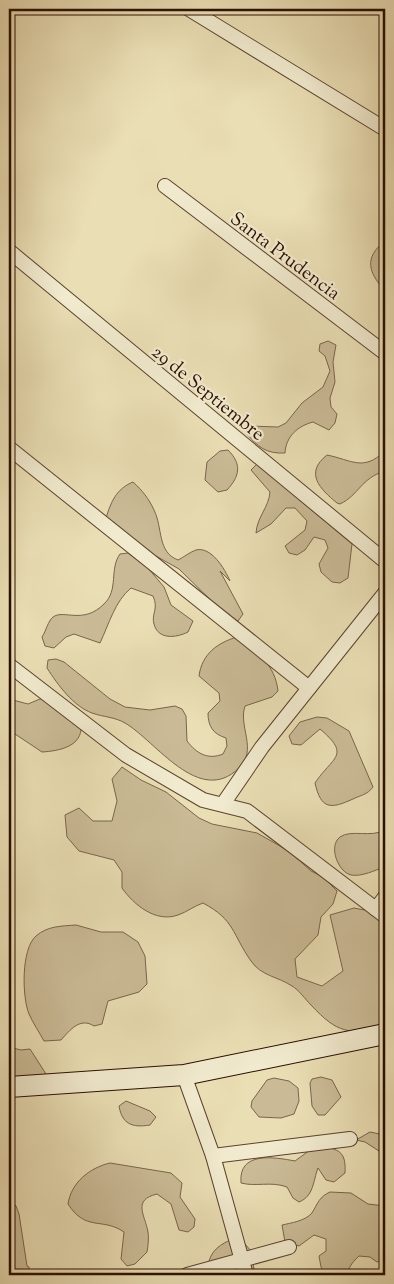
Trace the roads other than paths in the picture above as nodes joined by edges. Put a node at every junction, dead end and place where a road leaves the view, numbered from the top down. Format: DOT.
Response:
graph roads {
  1 [pos="189,9"];
  2 [pos="385,129"];
  3 [pos="165,186"];
  4 [pos="9,251"];
  5 [pos="385,353"];
  6 [pos="9,448"];
  7 [pos="385,561"];
  8 [pos="385,594"];
  9 [pos="9,665"];
  10 [pos="309,688"];
  11 [pos="223,804"];
  12 [pos="385,897"];
  13 [pos="380,913"];
  14 [pos="385,1034"];
  15 [pos="184,1075"];
  16 [pos="9,1087"];
  17 [pos="350,1139"];
  18 [pos="213,1156"];
  19 [pos="289,1247"];
  20 [pos="242,1260"];
  21 [pos="187,1275"];
  22 [pos="246,1275"];
  1 -- 2 [label="street"];
  3 -- 5 [label="street, Santa Prudencia"];
  4 -- 7 [label="street, 29 de Septiembre"];
  6 -- 10 [label="street"];
  8 -- 10 [label="street"];
  9 -- 11 [label="street"];
  10 -- 11 [label="street"];
  11 -- 13 [label="street"];
  12 -- 13 [label="street"];
  14 -- 15 [label="main road"];
  15 -- 16 [label="main road"];
  15 -- 18 [label="street"];
  17 -- 18 [label="street"];
  18 -- 20 [label="street"];
  19 -- 20 [label="street"];
  20 -- 21 [label="street"];
  20 -- 22 [label="street"];
}
